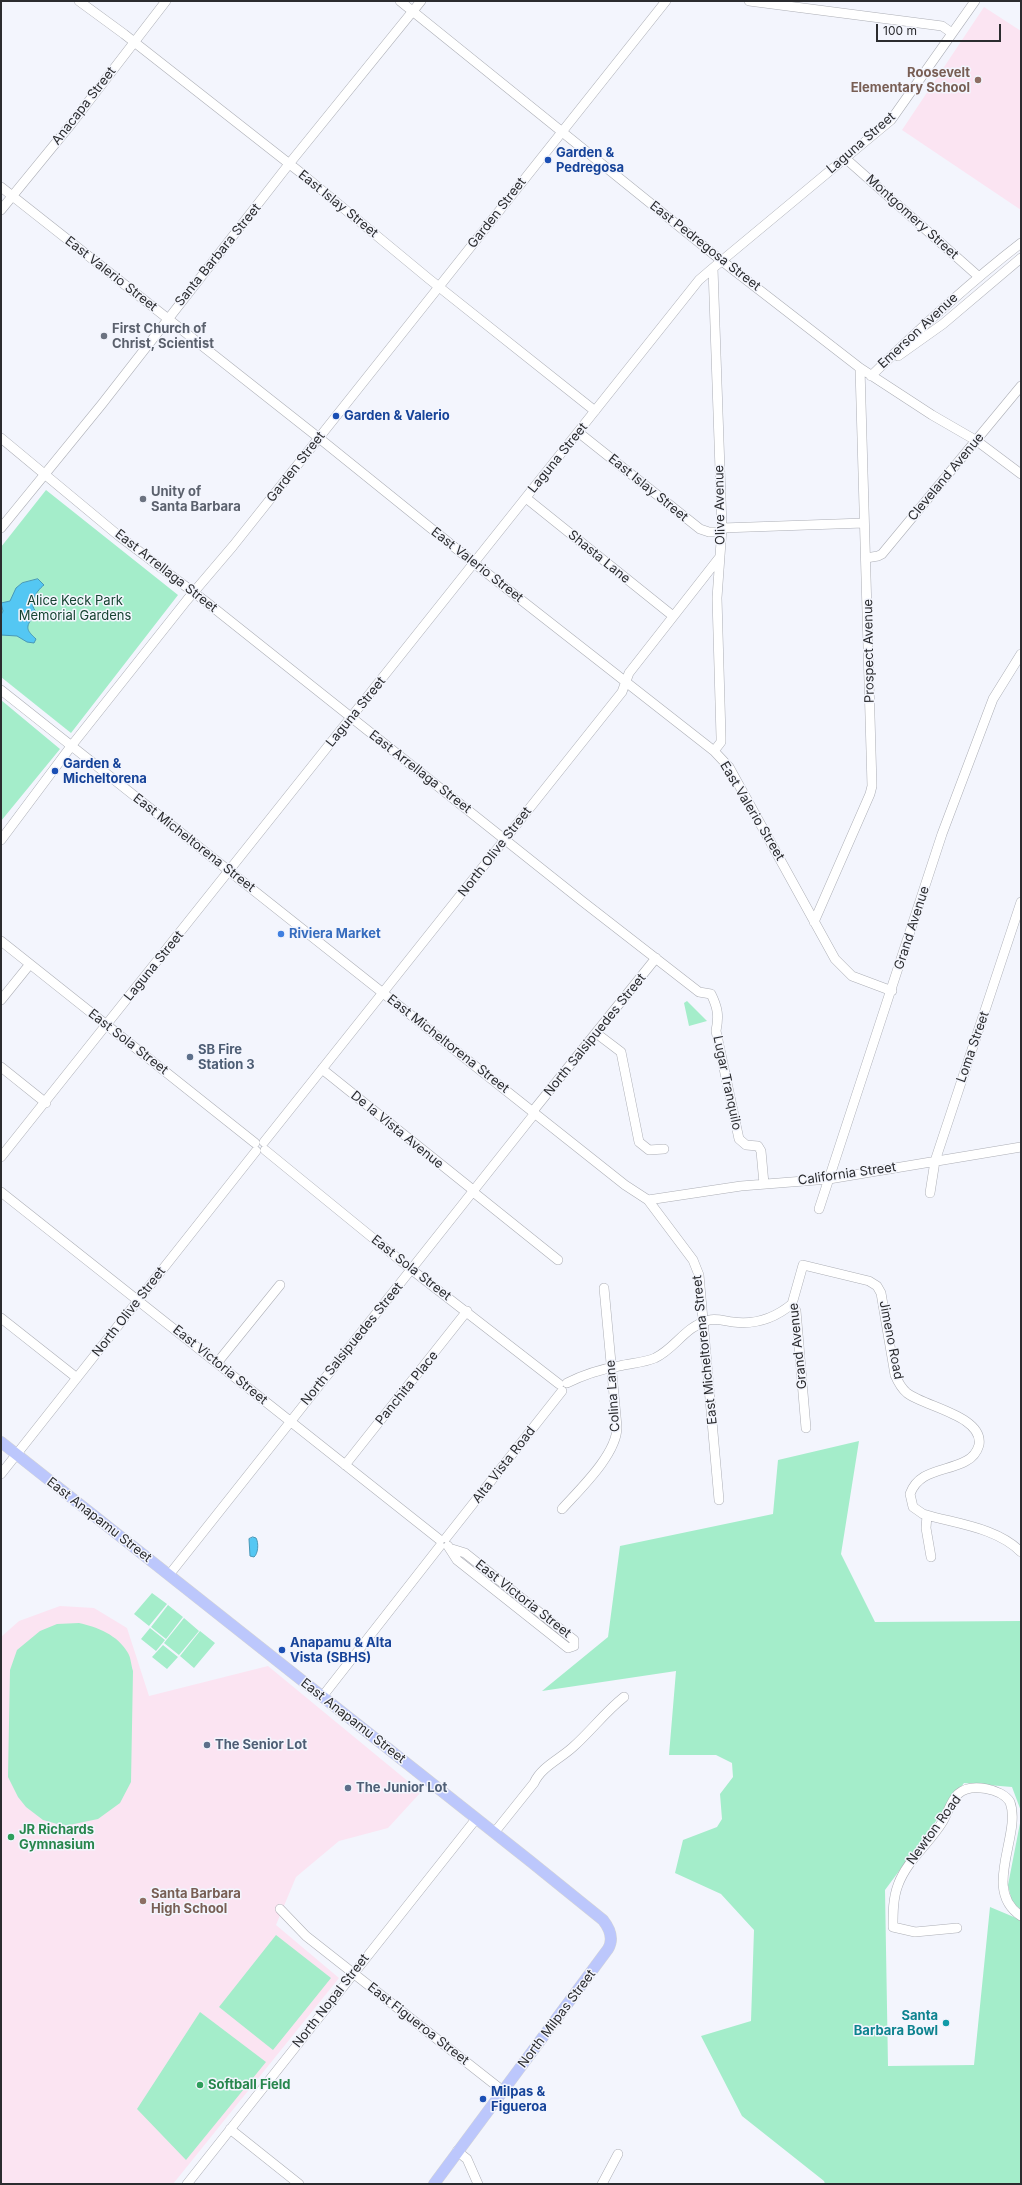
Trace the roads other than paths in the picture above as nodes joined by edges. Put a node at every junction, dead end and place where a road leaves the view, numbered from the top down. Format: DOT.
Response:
graph roads {
  1 [pos="79,1"];
  2 [pos="166,1"];
  3 [pos="400,1"];
  4 [pos="421,1"];
  5 [pos="666,1"];
  6 [pos="749,1"];
  7 [pos="975,1"];
  8 [pos="412,11"];
  9 [pos="952,33"];
  10 [pos="134,42"];
  11 [pos="562,131"];
  12 [pos="845,158"];
  13 [pos="288,164"];
  14 [pos="1,187"];
  15 [pos="12,196"];
  16 [pos="1,210"];
  17 [pos="1021,243"];
  18 [pos="1021,258"];
  19 [pos="722,261"];
  20 [pos="713,268"];
  21 [pos="978,276"];
  22 [pos="439,287"];
  23 [pos="167,319"];
  24 [pos="860,368"];
  25 [pos="871,376"];
  26 [pos="1021,386"];
  27 [pos="595,411"];
  28 [pos="578,432"];
  29 [pos="1,438"];
  30 [pos="319,438"];
  31 [pos="977,441"];
  32 [pos="44,474"];
  33 [pos="1021,474"];
  34 [pos="526,498"];
  35 [pos="864,523"];
  36 [pos="1,528"];
  37 [pos="722,530"];
  38 [pos="719,558"];
  39 [pos="866,558"];
  40 [pos="474,563"];
  41 [pos="194,592"];
  42 [pos="673,616"];
  43 [pos="1021,654"];
  44 [pos="1017,670"];
  45 [pos="626,683"];
  46 [pos="1,690"];
  47 [pos="352,718"];
  48 [pos="72,745"];
  49 [pos="714,751"];
  50 [pos="506,839"];
  51 [pos="1,840"];
  52 [pos="230,871"];
  53 [pos="1021,902"];
  54 [pos="814,922"];
  55 [pos="1,941"];
  56 [pos="656,958"];
  57 [pos="30,964"];
  58 [pos="892,991"];
  59 [pos="383,993"];
  60 [pos="711,994"];
  61 [pos="1,1000"];
  62 [pos="107,1025"];
  63 [pos="596,1033"];
  64 [pos="1,1067"];
  65 [pos="322,1069"];
  66 [pos="46,1103"];
  67 [pos="534,1112"];
  68 [pos="260,1147"];
  69 [pos="1021,1147"];
  70 [pos="664,1149"];
  71 [pos="1,1158"];
  72 [pos="935,1161"];
  73 [pos="829,1179"];
  74 [pos="764,1184"];
  75 [pos="472,1191"];
  76 [pos="1,1192"];
  77 [pos="930,1193"];
  78 [pos="648,1200"];
  79 [pos="819,1209"];
  80 [pos="558,1260"];
  81 [pos="803,1265"];
  82 [pos="412,1270"];
  83 [pos="280,1285"];
  84 [pos="604,1288"];
  85 [pos="138,1300"];
  86 [pos="792,1304"];
  87 [pos="467,1311"];
  88 [pos="1,1318"];
  89 [pos="703,1322"];
  90 [pos="217,1362"];
  91 [pos="612,1367"];
  92 [pos="77,1378"];
  93 [pos="563,1386"];
  94 [pos="290,1422"];
  95 [pos="806,1428"];
  96 [pos="1,1442"];
  97 [pos="16,1454"];
  98 [pos="345,1465"];
  99 [pos="1,1474"];
  100 [pos="719,1500"];
  101 [pos="562,1509"];
  102 [pos="927,1515"];
  103 [pos="445,1544"];
  104 [pos="1021,1552"];
  105 [pos="931,1557"];
  106 [pos="169,1575"];
  107 [pos="322,1696"];
  108 [pos="624,1697"];
  109 [pos="476,1819"];
  110 [pos="494,1833"];
  111 [pos="280,1909"];
  112 [pos="1021,1916"];
  113 [pos="957,1928"];
  114 [pos="608,1949"];
  115 [pos="354,1973"];
  116 [pos="503,2091"];
  117 [pos="230,2129"];
  118 [pos="457,2151"];
  119 [pos="618,2154"];
  120 [pos="187,2184"];
  121 [pos="299,2184"];
  122 [pos="434,2184"];
  123 [pos="478,2184"];
  124 [pos="602,2184"];
  1 -- 10 [label="street, East Islay Street"];
  2 -- 10 [label="street, Anacapa Street"];
  3 -- 8 [label="street, East Pedregosa Street"];
  4 -- 8 [label="street, Santa Barbara Street"];
  5 -- 11 [label="street, Garden Street"];
  6 -- 9 [label="street"];
  7 -- 9 [label="street, Laguna Street"];
  8 -- 11 [label="street, East Pedregosa Street"];
  8 -- 13 [label="street, Santa Barbara Street"];
  9 -- 12 [label="street, Laguna Street"];
  10 -- 13 [label="street, East Islay Street"];
  10 -- 15 [label="street, Anacapa Street"];
  11 -- 19 [label="street, East Pedregosa Street"];
  11 -- 22 [label="street, Garden Street"];
  12 -- 19 [label="street, Laguna Street"];
  12 -- 21 [label="street, Montgomery Street"];
  13 -- 22 [label="street, East Islay Street"];
  13 -- 23 [label="street, Santa Barbara Street"];
  14 -- 15 [label="street, East Valerio Street"];
  15 -- 16 [label="street, Anacapa Street"];
  15 -- 23 [label="street, East Valerio Street"];
  17 -- 21 [label="street, Emerson Avenue"];
  18 -- 25 [label="street, Emerson Avenue"];
  19 -- 20 [label="street"];
  19 -- 24 [label="street, East Pedregosa Street"];
  20 -- 27 [label="street, Laguna Street"];
  20 -- 37 [label="street, Olive Avenue"];
  21 -- 25 [label="street, Emerson Avenue"];
  22 -- 27 [label="street, East Islay Street"];
  22 -- 30 [label="street, Garden Street"];
  23 -- 30 [label="street, East Valerio Street"];
  23 -- 32 [label="street, Santa Barbara Street"];
  24 -- 25 [label="street, East Pedregosa Street"];
  24 -- 35 [label="street, Prospect Avenue"];
  25 -- 31 [label="street, East Pedregosa Street"];
  26 -- 31 [label="street, Cleveland Avenue"];
  27 -- 28 [label="street, Laguna Street"];
  28 -- 34 [label="street, Laguna Street"];
  28 -- 37 [label="street, East Islay Street"];
  29 -- 32 [label="street, East Arrellaga Street"];
  30 -- 40 [label="street, East Valerio Street"];
  30 -- 41 [label="street, Garden Street"];
  31 -- 33 [label="street, East Pedregosa Street"];
  31 -- 39 [label="street, Cleveland Avenue"];
  32 -- 36 [label="street, Santa Barbara Street"];
  32 -- 41 [label="street, East Arrellaga Street"];
  34 -- 40 [label="street, Laguna Street"];
  34 -- 42 [label="street, Shasta Lane"];
  35 -- 37 [label="street, East Islay Street"];
  35 -- 39 [label="street, Prospect Avenue"];
  37 -- 38 [label="street, Olive Avenue"];
  38 -- 42 [label="street, North Olive Street"];
  38 -- 49 [label="street, Olive Avenue"];
  39 -- 54 [label="street, Prospect Avenue"];
  40 -- 45 [label="street, East Valerio Street"];
  40 -- 47 [label="street, Laguna Street"];
  41 -- 47 [label="street, East Arrellaga Street"];
  41 -- 48 [label="street, Garden Street"];
  42 -- 45 [label="street, North Olive Street"];
  43 -- 44 [label="street, Grand Avenue"];
  44 -- 58 [label="street, Grand Avenue"];
  45 -- 49 [label="street, East Valerio Street"];
  45 -- 50 [label="street, North Olive Street"];
  46 -- 48 [label="street, East Micheltorena Street"];
  47 -- 50 [label="street, East Arrellaga Street"];
  47 -- 52 [label="street, Laguna Street"];
  48 -- 51 [label="street, Garden Street"];
  48 -- 52 [label="street, East Micheltorena Street"];
  49 -- 54 [label="street, East Valerio Street"];
  50 -- 56 [label="street, East Arrellaga Street"];
  50 -- 59 [label="street, North Olive Street"];
  52 -- 59 [label="street, East Micheltorena Street"];
  52 -- 62 [label="street, Laguna Street"];
  53 -- 72 [label="street, Loma Street"];
  54 -- 58 [label="street, East Valerio Street"];
  55 -- 57 [label="street, East Sola Street"];
  56 -- 60 [label="street, East Arrellaga Street"];
  56 -- 63 [label="street, North Salsipuedes Street"];
  57 -- 61 [label="street"];
  57 -- 62 [label="street, East Sola Street"];
  58 -- 73 [label="street, Grand Avenue"];
  59 -- 65 [label="street, North Olive Street"];
  59 -- 67 [label="street, East Micheltorena Street"];
  60 -- 74 [label="street, Lugar Tranquilo"];
  62 -- 66 [label="street, Laguna Street"];
  62 -- 68 [label="street, East Sola Street"];
  63 -- 67 [label="street, North Salsipuedes Street"];
  63 -- 70 [label="street"];
  64 -- 66 [label="street"];
  65 -- 68 [label="street, North Olive Street"];
  65 -- 75 [label="street, De la Vista Avenue"];
  66 -- 71 [label="street, Laguna Street"];
  67 -- 75 [label="street, North Salsipuedes Street"];
  67 -- 78 [label="street, East Micheltorena Street"];
  68 -- 82 [label="street, East Sola Street"];
  68 -- 85 [label="street, North Olive Street"];
  69 -- 72 [label="street, California Street"];
  72 -- 73 [label="street, California Street"];
  72 -- 77 [label="street, Loma Street"];
  73 -- 74 [label="street, California Street"];
  73 -- 79 [label="street, Grand Avenue"];
  74 -- 78 [label="street, California Street"];
  75 -- 80 [label="street, De la Vista Avenue"];
  75 -- 82 [label="street, North Salsipuedes Street"];
  76 -- 85 [label="street, East Victoria Street"];
  78 -- 89 [label="street, East Micheltorena Street"];
  81 -- 86 [label="street, Grand Avenue"];
  81 -- 102 [label="street, Jimeno Road"];
  82 -- 87 [label="street, East Sola Street"];
  82 -- 94 [label="street, North Salsipuedes Street"];
  83 -- 90 [label="street"];
  84 -- 91 [label="street, Colina Lane"];
  85 -- 90 [label="street, East Victoria Street"];
  85 -- 92 [label="street, North Olive Street"];
  86 -- 89 [label="street"];
  86 -- 95 [label="street, Grand Avenue"];
  87 -- 93 [label="street, East Sola Street"];
  87 -- 98 [label="street, Panchita Place"];
  88 -- 92 [label="street"];
  89 -- 91 [label="street"];
  89 -- 100 [label="street, East Micheltorena Street"];
  90 -- 94 [label="street, East Victoria Street"];
  91 -- 93 [label="street"];
  91 -- 101 [label="street, Colina Lane"];
  92 -- 97 [label="street, North Olive Street"];
  93 -- 103 [label="street, Alta Vista Road"];
  94 -- 98 [label="street, East Victoria Street"];
  94 -- 106 [label="street, North Salsipuedes Street"];
  96 -- 97 [label="main road, East Anapamu Street"];
  97 -- 99 [label="street, North Olive Street"];
  97 -- 106 [label="main road, East Anapamu Street"];
  98 -- 103 [label="street, East Victoria Street"];
  102 -- 104 [label="street, Jimeno Road"];
  102 -- 105 [label="street"];
  103 -- 103 [label="street, East Victoria Street"];
  103 -- 107 [label="street, Alta Vista Road"];
  106 -- 107 [label="main road, East Anapamu Street"];
  107 -- 109 [label="main road, East Anapamu Street"];
  108 -- 110 [label="street"];
  109 -- 110 [label="main road, East Anapamu Street"];
  109 -- 115 [label="street, North Nopal Street"];
  110 -- 114 [label="main road, East Anapamu Street"];
  111 -- 115 [label="street, East Figueroa Street"];
  112 -- 113 [label="street, Newton Road"];
  114 -- 116 [label="main road, North Milpas Street"];
  115 -- 116 [label="street, East Figueroa Street"];
  115 -- 117 [label="street, North Nopal Street"];
  116 -- 118 [label="main road, North Milpas Street"];
  117 -- 120 [label="street, North Nopal Street"];
  117 -- 121 [label="street"];
  118 -- 122 [label="main road, North Milpas Street"];
  118 -- 123 [label="street"];
  119 -- 124 [label="street"];
}
